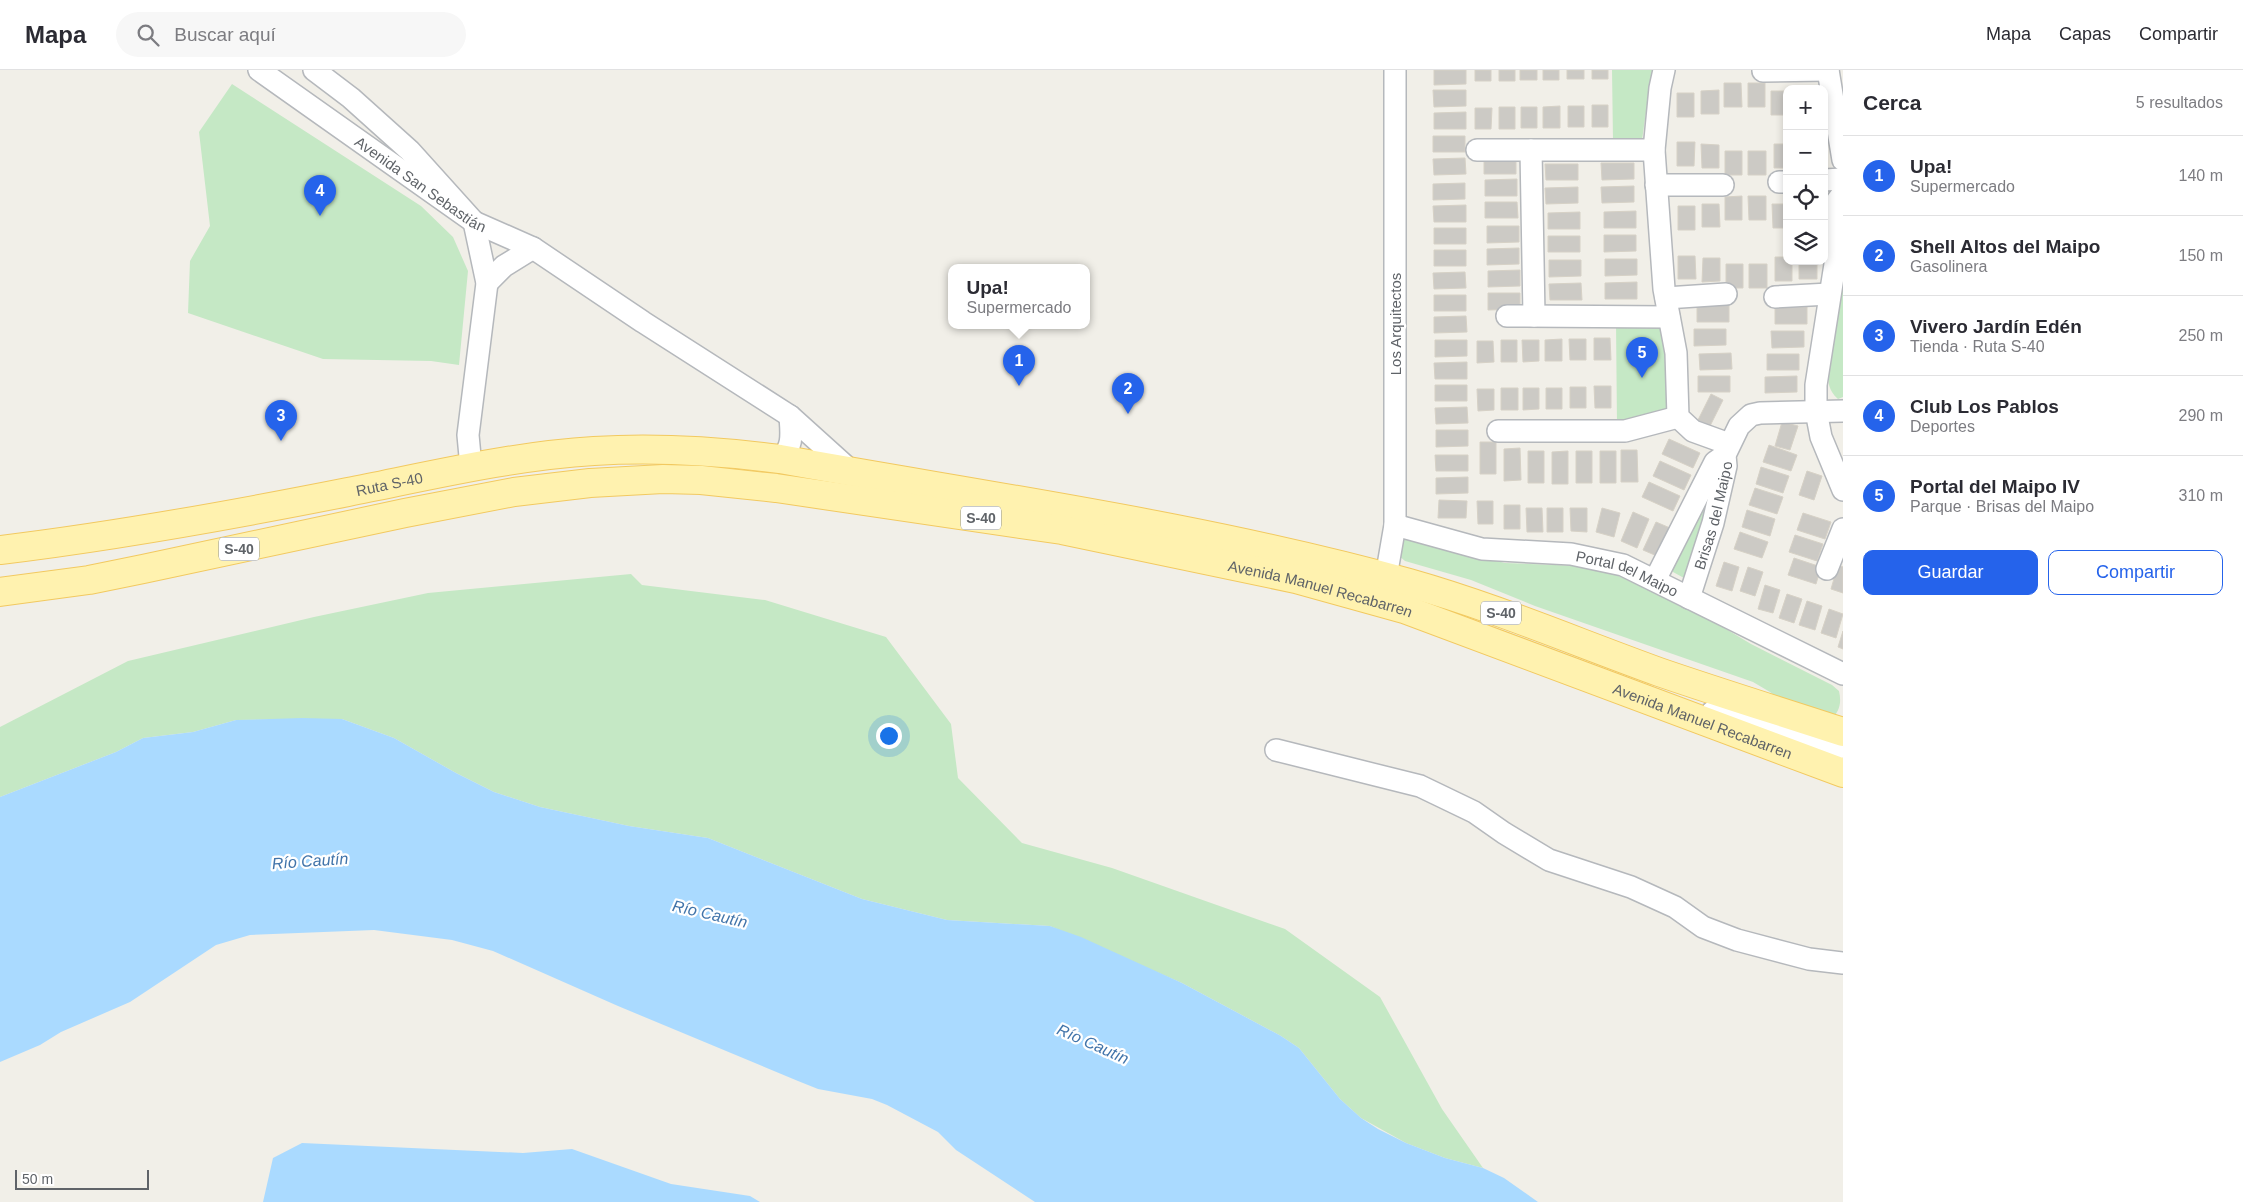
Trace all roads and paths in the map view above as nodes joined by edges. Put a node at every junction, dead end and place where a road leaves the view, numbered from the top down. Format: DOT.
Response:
graph roads {
  1 [pos="259,70"];
  2 [pos="314,70"];
  3 [pos="1395,70"];
  4 [pos="1664,70"];
  5 [pos="1828,70"];
  6 [pos="1763,71"];
  7 [pos="1477,150"];
  8 [pos="1531,150"];
  9 [pos="1654,150"];
  10 [pos="1843,160"];
  11 [pos="1843,179"];
  12 [pos="1828,180"];
  13 [pos="1656,185"];
  14 [pos="1723,185"];
  15 [pos="1843,193"];
  16 [pos="474,222"];
  17 [pos="533,248"];
  18 [pos="487,283"];
  19 [pos="1726,294"];
  20 [pos="1829,294"];
  21 [pos="1775,297"];
  22 [pos="1668,307"];
  23 [pos="1507,316"];
  24 [pos="1534,316"];
  25 [pos="1816,411"];
  26 [pos="1843,411"];
  27 [pos="790,416"];
  28 [pos="1678,417"];
  29 [pos="1498,431"];
  30 [pos="1727,449"];
  31 [pos="780,459"];
  32 [pos="471,467"];
  33 [pos="851,471"];
  34 [pos="776,488"];
  35 [pos="1843,490"];
  36 [pos="477,499"];
  37 [pos="1395,526"];
  38 [pos="1843,529"];
  39 [pos="0,550"];
  40 [pos="1827,569"];
  41 [pos="1386,577"];
  42 [pos="1655,580"];
  43 [pos="0,592"];
  44 [pos="1689,598"];
  45 [pos="1843,674"];
  46 [pos="1626,693"];
  47 [pos="1843,732"];
  48 [pos="1843,747"];
  49 [pos="1276,750"];
  50 [pos="1843,773"];
  51 [pos="1843,963"];
  1 -- 16 [label="street, Avenida San Sebastián"];
  2 -- 16 [label="street, Avenida San Sebastián"];
  3 -- 37 [label="street, Los Arquitectos"];
  4 -- 9 [label="street"];
  5 -- 6 [label="street"];
  5 -- 10 [label="street"];
  7 -- 8 [label="street"];
  8 -- 9 [label="street"];
  8 -- 24 [label="street"];
  9 -- 13 [label="street"];
  11 -- 12 [label="street"];
  13 -- 14 [label="street"];
  13 -- 22 [label="street"];
  15 -- 20 [label="street"];
  16 -- 17 [label="street"];
  16 -- 18 [label="street"];
  17 -- 18 [label="street"];
  17 -- 27 [label="street"];
  18 -- 32 [label="street"];
  19 -- 22 [label="street"];
  20 -- 21 [label="street"];
  20 -- 25 [label="street"];
  22 -- 24 [label="street"];
  22 -- 28 [label="street"];
  23 -- 24 [label="street"];
  25 -- 26 [label="street"];
  25 -- 30 [label="street"];
  25 -- 35 [label="street"];
  27 -- 31 [label="street"];
  27 -- 33 [label="street"];
  28 -- 29 [label="street"];
  28 -- 30 [label="street, Brisas del Maipo"];
  30 -- 42 [label="street, Brisas del Maipo"];
  30 -- 44 [label="street, Brisas del Maipo"];
  31 -- 32 [label="main road, Ruta S-40 / S-40"];
  31 -- 33 [label="main road, Avenida Manuel Recabarren / S-40"];
  32 -- 36 [label="main road"];
  32 -- 39 [label="main road, Ruta S-40 / S-40"];
  33 -- 41 [label="main road, Avenida Manuel Recabarren / S-40"];
  34 -- 36 [label="main road, Ruta S-40 / S-40"];
  34 -- 46 [label="main road, Avenida Manuel Recabarren / S-40"];
  36 -- 43 [label="main road, Ruta S-40 / S-40"];
  37 -- 41 [label="street, Los Arquitectos"];
  37 -- 42 [label="street, Portal del Maipo"];
  38 -- 40 [label="street"];
  41 -- 47 [label="main road, Avenida Manuel Recabarren / S-40"];
  42 -- 44 [label="street, Portal del Maipo"];
  44 -- 45 [label="street, Portal del Maipo"];
  46 -- 48 [label="street"];
  46 -- 50 [label="main road, Avenida Manuel Recabarren / S-40"];
  49 -- 51 [label="street"];
}
